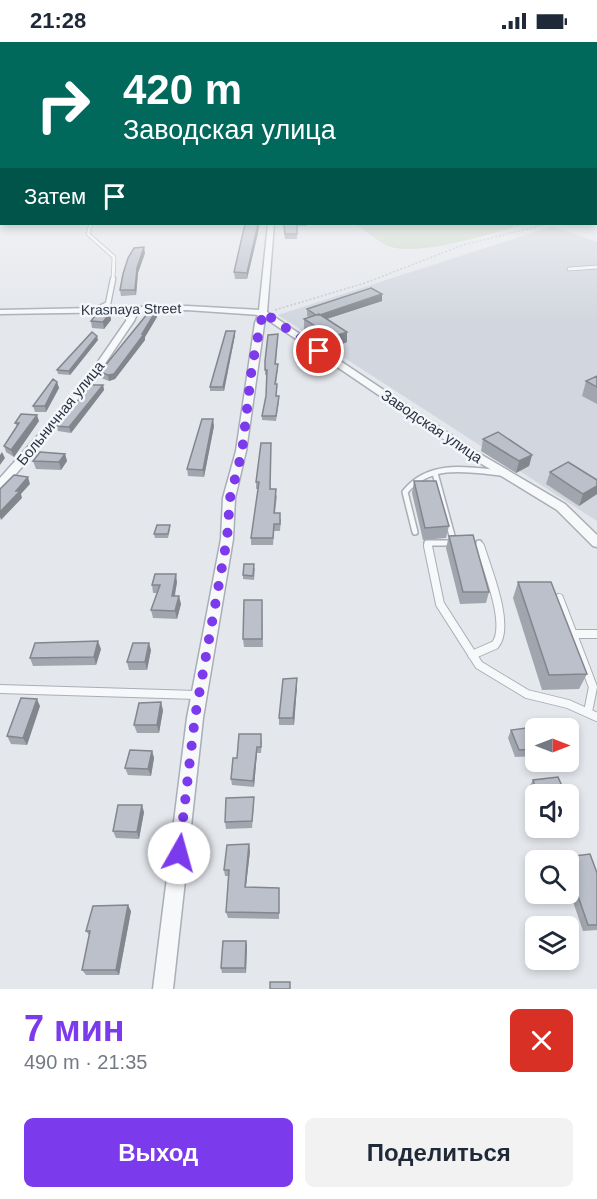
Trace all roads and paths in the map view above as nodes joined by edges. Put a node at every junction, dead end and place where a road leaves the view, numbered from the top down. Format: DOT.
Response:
graph roads {
  1 [pos="88,233"];
  2 [pos="270,233"];
  3 [pos="508,233"];
  4 [pos="597,267"];
  5 [pos="569,269"];
  6 [pos="108,304"];
  7 [pos="135,308"];
  8 [pos="98,309"];
  9 [pos="120,309"];
  10 [pos="0,312"];
  11 [pos="263,312"];
  12 [pos="435,473"];
  13 [pos="505,473"];
  14 [pos="0,485"];
  15 [pos="415,532"];
  16 [pos="479,543"];
  17 [pos="597,543"];
  18 [pos="559,598"];
  19 [pos="573,634"];
  20 [pos="597,634"];
  21 [pos="472,655"];
  22 [pos="0,689"];
  23 [pos="199,695"];
  24 [pos="588,712"];
  25 [pos="597,717"];
  26 [pos="163,989"];
  1 -- 6 [label="lane"];
  2 -- 11 [label="street"];
  3 -- 11 [label="path"];
  4 -- 5 [label="lane"];
  6 -- 8 [label="lane"];
  6 -- 9 [label="lane"];
  7 -- 9 [label="street, Krasnaya Street"];
  7 -- 11 [label="street, Krasnaya Street"];
  7 -- 14 [label="street, Больничная улица"];
  8 -- 9 [label="street, Krasnaya Street"];
  8 -- 10 [label="street, Krasnaya Street"];
  11 -- 13 [label="street, Заводская улица"];
  11 -- 23 [label="street"];
  12 -- 13 [label="lane"];
  12 -- 15 [label="lane"];
  12 -- 21 [label="lane"];
  13 -- 17 [label="street, Заводская улица"];
  16 -- 21 [label="lane"];
  18 -- 19 [label="lane"];
  19 -- 20 [label="lane"];
  19 -- 24 [label="lane"];
  21 -- 24 [label="lane"];
  22 -- 23 [label="lane"];
  23 -- 26 [label="street"];
  24 -- 25 [label="lane"];
}
